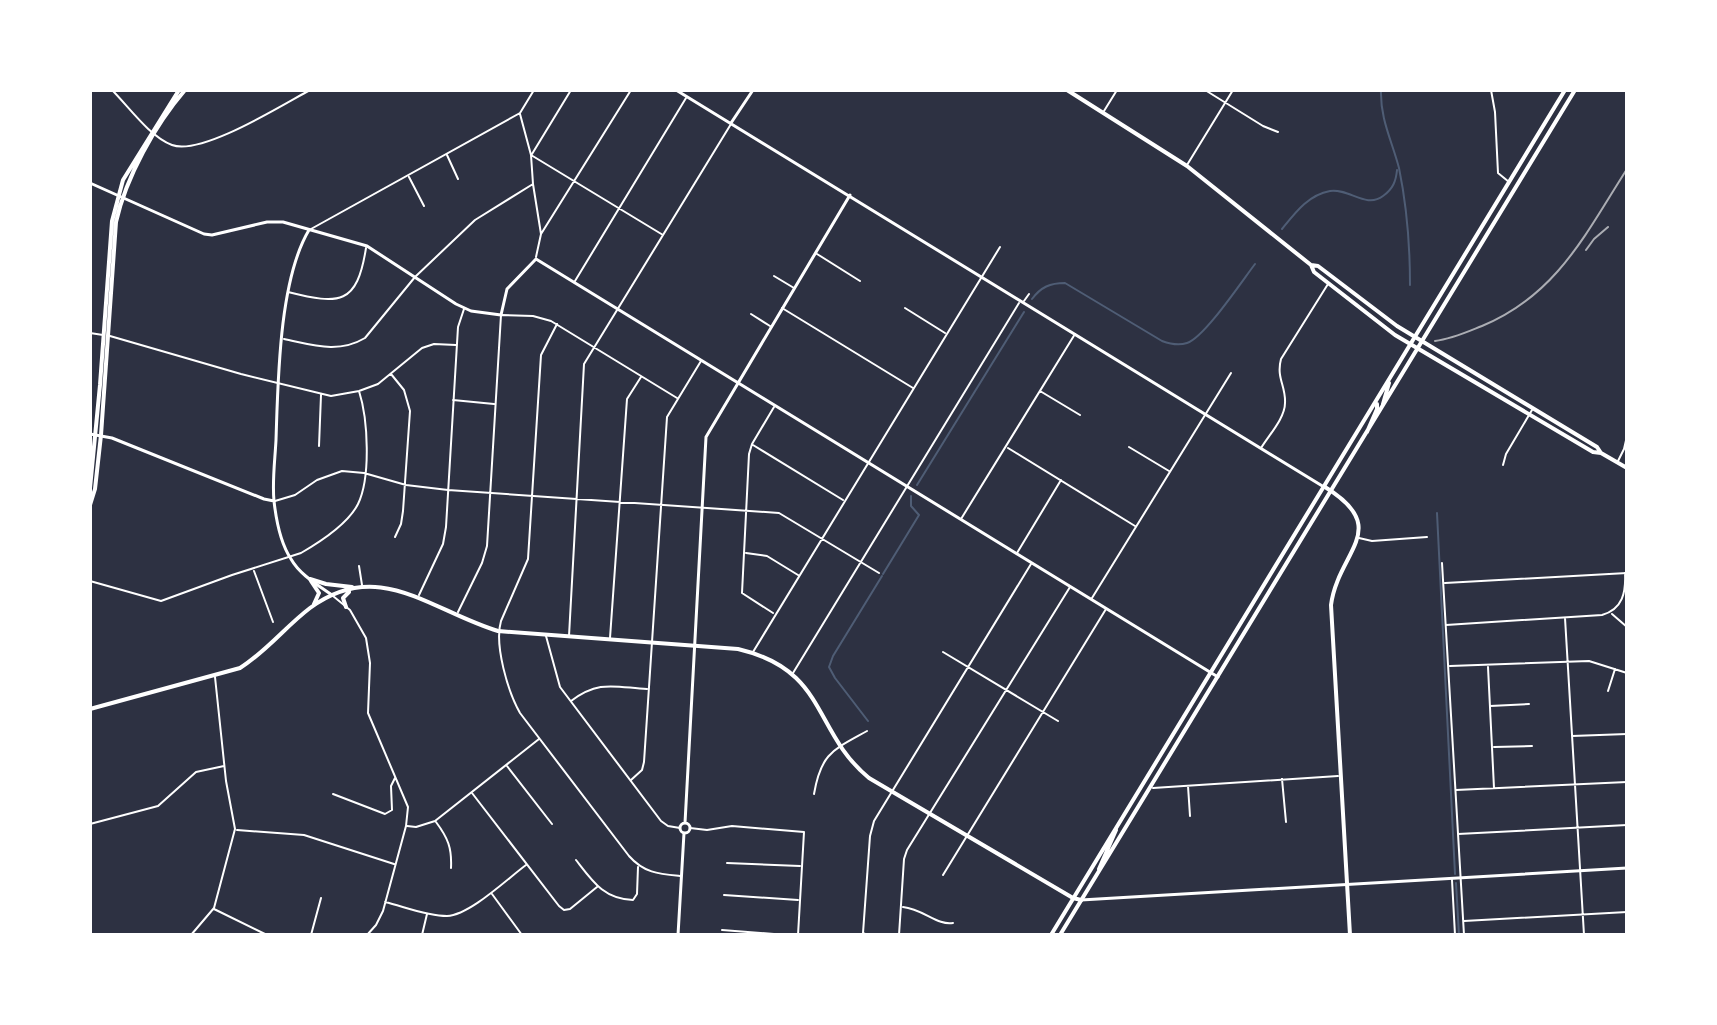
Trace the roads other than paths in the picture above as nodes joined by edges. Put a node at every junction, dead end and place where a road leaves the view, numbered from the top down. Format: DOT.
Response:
graph roads {
  1 [pos="112,90"];
  2 [pos="182,90"];
  3 [pos="310,90"];
  4 [pos="534,90"];
  5 [pos="571,90"];
  6 [pos="631,90"];
  7 [pos="676,90"];
  8 [pos="753,90"];
  9 [pos="1067,90"];
  10 [pos="1117,90"];
  11 [pos="1205,90"];
  12 [pos="1233,90"];
  13 [pos="1491,90"];
  14 [pos="1565,90"];
  15 [pos="1575,90"];
  16 [pos="687,97"];
  17 [pos="1225,103"];
  18 [pos="1103,112"];
  19 [pos="520,113"];
  20 [pos="731,123"];
  21 [pos="154,132"];
  22 [pos="1278,132"];
  23 [pos="446,154"];
  24 [pos="531,155"];
  25 [pos="1187,166"];
  26 [pos="408,176"];
  27 [pos="458,179"];
  28 [pos="574,181"];
  29 [pos="90,183"];
  30 [pos="1510,183"];
  31 [pos="533,184"];
  32 [pos="120,195"];
  33 [pos="850,195"];
  34 [pos="424,206"];
  35 [pos="619,209"];
  36 [pos="309,230"];
  37 [pos="541,234"];
  38 [pos="663,235"];
  39 [pos="367,246"];
  40 [pos="1000,247"];
  41 [pos="816,254"];
  42 [pos="536,259"];
  43 [pos="1311,265"];
  44 [pos="774,276"];
  45 [pos="981,276"];
  46 [pos="415,277"];
  47 [pos="860,281"];
  48 [pos="574,282"];
  49 [pos="1328,283"];
  50 [pos="795,288"];
  51 [pos="1348,290"];
  52 [pos="288,292"];
  53 [pos="1029,294"];
  54 [pos="1022,302"];
  55 [pos="782,308"];
  56 [pos="905,308"];
  57 [pos="464,309"];
  58 [pos="618,309"];
  59 [pos="751,314"];
  60 [pos="501,315"];
  61 [pos="557,324"];
  62 [pos="771,326"];
  63 [pos="90,333"];
  64 [pos="946,334"];
  65 [pos="1075,334"];
  66 [pos="107,335"];
  67 [pos="1415,338"];
  68 [pos="283,339"];
  69 [pos="1423,343"];
  70 [pos="456,345"];
  71 [pos="1411,345"];
  72 [pos="594,348"];
  73 [pos="1419,350"];
  74 [pos="701,360"];
  75 [pos="391,373"];
  76 [pos="1231,373"];
  77 [pos="641,377"];
  78 [pos="1389,380"];
  79 [pos="737,382"];
  80 [pos="278,383"];
  81 [pos="914,388"];
  82 [pos="359,391"];
  83 [pos="1040,391"];
  84 [pos="321,394"];
  85 [pos="677,398"];
  86 [pos="453,400"];
  87 [pos="1376,402"];
  88 [pos="495,404"];
  89 [pos="774,406"];
  90 [pos="1383,406"];
  91 [pos="1533,408"];
  92 [pos="1080,415"];
  93 [pos="1205,415"];
  94 [pos="1529,415"];
  95 [pos="96,435"];
  96 [pos="1366,435"];
  97 [pos="1627,436"];
  98 [pos="752,444"];
  99 [pos="319,446"];
  100 [pos="1006,446"];
  101 [pos="1129,447"];
  102 [pos="1626,448"];
  103 [pos="1261,449"];
  104 [pos="1601,453"];
  105 [pos="1617,462"];
  106 [pos="868,463"];
  107 [pos="1503,465"];
  108 [pos="1627,468"];
  109 [pos="1170,472"];
  110 [pos="364,473"];
  111 [pos="1061,480"];
  112 [pos="406,485"];
  113 [pos="907,486"];
  114 [pos="1325,487"];
  115 [pos="90,488"];
  116 [pos="448,490"];
  117 [pos="1332,491"];
  118 [pos="491,493"];
  119 [pos="532,495"];
  120 [pos="575,498"];
  121 [pos="274,501"];
  122 [pos="619,501"];
  123 [pos="844,501"];
  124 [pos="661,504"];
  125 [pos="90,505"];
  126 [pos="702,507"];
  127 [pos="747,510"];
  128 [pos="961,520"];
  129 [pos="1136,527"];
  130 [pos="395,537"];
  131 [pos="1358,537"];
  132 [pos="1427,537"];
  133 [pos="822,539"];
  134 [pos="744,553"];
  135 [pos="1017,554"];
  136 [pos="290,557"];
  137 [pos="861,563"];
  138 [pos="1032,563"];
  139 [pos="1442,563"];
  140 [pos="359,566"];
  141 [pos="254,569"];
  142 [pos="879,573"];
  143 [pos="1626,573"];
  144 [pos="799,576"];
  145 [pos="1269,577"];
  146 [pos="310,579"];
  147 [pos="90,581"];
  148 [pos="1276,582"];
  149 [pos="1444,583"];
  150 [pos="1070,586"];
  151 [pos="358,587"];
  152 [pos="332,595"];
  153 [pos="418,596"];
  154 [pos="1092,599"];
  155 [pos="313,606"];
  156 [pos="346,607"];
  157 [pos="1107,608"];
  158 [pos="1611,613"];
  159 [pos="775,614"];
  160 [pos="457,615"];
  161 [pos="1565,618"];
  162 [pos="273,622"];
  163 [pos="1446,625"];
  164 [pos="1627,627"];
  165 [pos="498,631"];
  166 [pos="546,636"];
  167 [pos="569,637"];
  168 [pos="609,639"];
  169 [pos="653,643"];
  170 [pos="694,645"];
  171 [pos="752,652"];
  172 [pos="943,652"];
  173 [pos="1567,663"];
  174 [pos="1488,665"];
  175 [pos="1448,666"];
  176 [pos="968,667"];
  177 [pos="1615,669"];
  178 [pos="1211,672"];
  179 [pos="1627,673"];
  180 [pos="792,674"];
  181 [pos="215,676"];
  182 [pos="1218,677"];
  183 [pos="1005,689"];
  184 [pos="649,690"];
  185 [pos="1608,691"];
  186 [pos="571,701"];
  187 [pos="1529,704"];
  188 [pos="1490,706"];
  189 [pos="90,709"];
  190 [pos="1044,712"];
  191 [pos="1058,721"];
  192 [pos="867,731"];
  193 [pos="1627,734"];
  194 [pos="1572,736"];
  195 [pos="540,739"];
  196 [pos="841,746"];
  197 [pos="1532,746"];
  198 [pos="1492,747"];
  199 [pos="506,765"];
  200 [pos="225,766"];
  201 [pos="1158,774"];
  202 [pos="1341,775"];
  203 [pos="396,777"];
  204 [pos="1282,779"];
  205 [pos="631,780"];
  206 [pos="1627,782"];
  207 [pos="1166,785"];
  208 [pos="1188,785"];
  209 [pos="1575,786"];
  210 [pos="1140,788"];
  211 [pos="1149,788"];
  212 [pos="1494,789"];
  213 [pos="1455,790"];
  214 [pos="891,791"];
  215 [pos="472,793"];
  216 [pos="333,794"];
  217 [pos="814,794"];
  218 [pos="929,813"];
  219 [pos="1190,816"];
  220 [pos="435,821"];
  221 [pos="1286,822"];
  222 [pos="685,823"];
  223 [pos="90,824"];
  224 [pos="552,824"];
  225 [pos="1627,825"];
  226 [pos="406,826"];
  227 [pos="680,828"];
  228 [pos="690,828"];
  229 [pos="1116,828"];
  230 [pos="1577,828"];
  231 [pos="235,829"];
  232 [pos="684,833"];
  233 [pos="1458,834"];
  234 [pos="967,835"];
  235 [pos="576,860"];
  236 [pos="727,863"];
  237 [pos="527,864"];
  238 [pos="395,865"];
  239 [pos="638,866"];
  240 [pos="801,866"];
  241 [pos="451,868"];
  242 [pos="1627,868"];
  243 [pos="1579,871"];
  244 [pos="1098,872"];
  245 [pos="943,875"];
  246 [pos="682,876"];
  247 [pos="1452,878"];
  248 [pos="1460,878"];
  249 [pos="1347,885"];
  250 [pos="597,887"];
  251 [pos="490,892"];
  252 [pos="724,895"];
  253 [pos="321,898"];
  254 [pos="1073,898"];
  255 [pos="799,900"];
  256 [pos="1081,900"];
  257 [pos="385,902"];
  258 [pos="901,907"];
  259 [pos="214,908"];
  260 [pos="1627,912"];
  261 [pos="428,913"];
  262 [pos="1583,914"];
  263 [pos="1463,921"];
  264 [pos="953,923"];
  265 [pos="722,930"];
  266 [pos="865,934"];
  267 [pos="191,935"];
  268 [pos="267,935"];
  269 [pos="311,935"];
  270 [pos="367,935"];
  271 [pos="422,935"];
  272 [pos="522,935"];
  273 [pos="678,935"];
  274 [pos="786,935"];
  275 [pos="798,935"];
  276 [pos="899,935"];
  277 [pos="1051,935"];
  278 [pos="1060,935"];
  279 [pos="1350,935"];
  280 [pos="1455,935"];
  281 [pos="1464,935"];
  282 [pos="1584,935"];
  1 -- 21 [label="street"];
  2 -- 21 [label="main road"];
  3 -- 21 [label="street"];
  4 -- 19 [label="street"];
  5 -- 24 [label="street"];
  6 -- 28 [label="street"];
  7 -- 16 [label="street"];
  8 -- 20 [label="street"];
  9 -- 18 [label="main road"];
  10 -- 18 [label="street"];
  11 -- 17 [label="street"];
  12 -- 17 [label="street"];
  13 -- 30 [label="street"];
  14 -- 30 [label="main road"];
  15 -- 69 [label="main road"];
  16 -- 20 [label="street"];
  16 -- 35 [label="street"];
  17 -- 22 [label="street"];
  17 -- 25 [label="street"];
  18 -- 25 [label="main road"];
  19 -- 23 [label="street"];
  19 -- 24 [label="street"];
  20 -- 33 [label="street"];
  20 -- 38 [label="street"];
  21 -- 32 [label="main road"];
  23 -- 26 [label="street"];
  23 -- 27 [label="street"];
  24 -- 28 [label="street"];
  24 -- 31 [label="street"];
  25 -- 43 [label="main road"];
  26 -- 34 [label="street"];
  26 -- 36 [label="street"];
  28 -- 35 [label="street"];
  28 -- 37 [label="street"];
  29 -- 32 [label="street"];
  30 -- 67 [label="main road"];
  31 -- 37 [label="street"];
  31 -- 46 [label="street"];
  32 -- 36 [label="street"];
  32 -- 66 [label="main road"];
  33 -- 41 [label="street"];
  33 -- 45 [label="street"];
  35 -- 38 [label="street"];
  35 -- 48 [label="street"];
  36 -- 39 [label="street"];
  36 -- 52 [label="street"];
  37 -- 42 [label="street"];
  38 -- 58 [label="street"];
  39 -- 46 [label="street"];
  39 -- 52 [label="street"];
  40 -- 45 [label="street"];
  41 -- 47 [label="street"];
  41 -- 50 [label="street"];
  42 -- 48 [label="street"];
  42 -- 60 [label="street"];
  43 -- 49 [label="main road"];
  43 -- 51 [label="main road"];
  44 -- 50 [label="street"];
  45 -- 54 [label="street"];
  45 -- 64 [label="street"];
  46 -- 57 [label="street"];
  46 -- 68 [label="street"];
  48 -- 58 [label="street"];
  49 -- 51 [label="main road"];
  49 -- 71 [label="main road"];
  49 -- 103 [label="street"];
  50 -- 55 [label="street"];
  51 -- 67 [label="main road"];
  52 -- 68 [label="street"];
  53 -- 54 [label="street"];
  54 -- 65 [label="street"];
  54 -- 113 [label="street"];
  55 -- 62 [label="street"];
  55 -- 81 [label="street"];
  56 -- 64 [label="street"];
  57 -- 60 [label="street"];
  57 -- 70 [label="street"];
  58 -- 72 [label="street"];
  58 -- 74 [label="street"];
  59 -- 62 [label="street"];
  60 -- 61 [label="street"];
  60 -- 88 [label="street"];
  61 -- 72 [label="street"];
  61 -- 119 [label="street"];
  62 -- 79 [label="street"];
  63 -- 66 [label="street"];
  64 -- 81 [label="street"];
  65 -- 83 [label="street"];
  65 -- 93 [label="street"];
  66 -- 80 [label="street"];
  66 -- 95 [label="main road"];
  67 -- 69 [label="main road"];
  67 -- 71 [label="main road"];
  68 -- 80 [label="street"];
  69 -- 73 [label="main road"];
  69 -- 91 [label="main road"];
  70 -- 75 [label="street"];
  70 -- 86 [label="street"];
  71 -- 73 [label="main road"];
  71 -- 78 [label="main road"];
  72 -- 77 [label="street"];
  72 -- 120 [label="street"];
  73 -- 90 [label="main road"];
  73 -- 94 [label="main road"];
  74 -- 79 [label="street"];
  74 -- 85 [label="street"];
  75 -- 82 [label="street"];
  75 -- 112 [label="street"];
  76 -- 93 [label="street"];
  77 -- 85 [label="street"];
  77 -- 122 [label="street"];
  78 -- 87 [label="main road"];
  78 -- 90 [label="main road"];
  79 -- 89 [label="street"];
  79 -- 126 [label="street"];
  80 -- 84 [label="street"];
  80 -- 121 [label="street"];
  81 -- 106 [label="street"];
  82 -- 84 [label="street"];
  82 -- 110 [label="street"];
  83 -- 92 [label="street"];
  83 -- 100 [label="street"];
  84 -- 99 [label="street"];
  85 -- 124 [label="street"];
  86 -- 88 [label="street"];
  86 -- 116 [label="street"];
  87 -- 96 [label="main road"];
  87 -- 114 [label="main road"];
  88 -- 118 [label="street"];
  89 -- 98 [label="street"];
  89 -- 106 [label="street"];
  90 -- 96 [label="main road"];
  91 -- 94 [label="street"];
  91 -- 104 [label="main road"];
  93 -- 103 [label="street"];
  93 -- 109 [label="street"];
  94 -- 104 [label="main road"];
  94 -- 107 [label="street"];
  95 -- 115 [label="main road"];
  95 -- 121 [label="street"];
  95 -- 125 [label="main road"];
  96 -- 117 [label="main road"];
  97 -- 102 [label="street"];
  98 -- 123 [label="street"];
  98 -- 127 [label="street"];
  100 -- 111 [label="street"];
  100 -- 128 [label="street"];
  101 -- 109 [label="street"];
  102 -- 105 [label="street"];
  103 -- 114 [label="street"];
  104 -- 105 [label="main road"];
  105 -- 108 [label="main road"];
  106 -- 113 [label="street"];
  106 -- 123 [label="street"];
  109 -- 129 [label="street"];
  110 -- 112 [label="street"];
  110 -- 121 [label="street"];
  110 -- 136 [label="street"];
  111 -- 129 [label="street"];
  111 -- 135 [label="street"];
  112 -- 116 [label="street"];
  112 -- 130 [label="street"];
  113 -- 128 [label="street"];
  113 -- 137 [label="street"];
  114 -- 117 [label="main road"];
  114 -- 145 [label="main road"];
  116 -- 118 [label="street"];
  116 -- 153 [label="street"];
  117 -- 131 [label="main road"];
  117 -- 148 [label="main road"];
  118 -- 119 [label="street"];
  118 -- 160 [label="street"];
  119 -- 120 [label="street"];
  119 -- 165 [label="street"];
  120 -- 122 [label="street"];
  120 -- 167 [label="street"];
  121 -- 136 [label="street"];
  122 -- 124 [label="street"];
  122 -- 168 [label="street"];
  123 -- 133 [label="street"];
  124 -- 126 [label="street"];
  124 -- 169 [label="street"];
  126 -- 127 [label="street"];
  126 -- 170 [label="street"];
  127 -- 133 [label="street"];
  127 -- 134 [label="street"];
  128 -- 135 [label="street"];
  129 -- 154 [label="street"];
  131 -- 132 [label="street"];
  131 -- 202 [label="main road"];
  133 -- 137 [label="street"];
  133 -- 144 [label="street"];
  134 -- 144 [label="street"];
  134 -- 159 [label="street"];
  135 -- 138 [label="street"];
  136 -- 141 [label="street"];
  136 -- 146 [label="street"];
  137 -- 142 [label="street"];
  137 -- 180 [label="street"];
  138 -- 150 [label="street"];
  138 -- 176 [label="street"];
  139 -- 149 [label="street"];
  140 -- 151 [label="street"];
  141 -- 147 [label="street"];
  141 -- 162 [label="street"];
  143 -- 149 [label="street"];
  143 -- 158 [label="street"];
  144 -- 159 [label="street"];
  145 -- 148 [label="main road"];
  145 -- 178 [label="main road"];
  146 -- 151 [label="main road"];
  146 -- 152 [label="street"];
  146 -- 155 [label="main road"];
  148 -- 182 [label="main road"];
  149 -- 163 [label="street"];
  150 -- 154 [label="street"];
  150 -- 183 [label="street"];
  151 -- 152 [label="main road"];
  151 -- 153 [label="main road"];
  151 -- 156 [label="main road"];
  152 -- 155 [label="main road"];
  152 -- 156 [label="street"];
  153 -- 160 [label="main road"];
  154 -- 157 [label="street"];
  155 -- 181 [label="main road"];
  156 -- 203 [label="street"];
  157 -- 178 [label="street"];
  157 -- 190 [label="street"];
  158 -- 161 [label="street"];
  158 -- 164 [label="street"];
  159 -- 171 [label="street"];
  160 -- 165 [label="main road"];
  161 -- 163 [label="street"];
  161 -- 173 [label="street"];
  163 -- 175 [label="street"];
  165 -- 166 [label="main road"];
  165 -- 195 [label="street"];
  166 -- 167 [label="main road"];
  166 -- 186 [label="street"];
  167 -- 168 [label="main road"];
  168 -- 169 [label="main road"];
  169 -- 170 [label="main road"];
  169 -- 184 [label="street"];
  170 -- 171 [label="main road"];
  170 -- 222 [label="street"];
  171 -- 180 [label="main road"];
  172 -- 176 [label="street"];
  173 -- 174 [label="street"];
  173 -- 177 [label="street"];
  173 -- 194 [label="street"];
  174 -- 175 [label="street"];
  174 -- 188 [label="street"];
  175 -- 213 [label="street"];
  176 -- 183 [label="street"];
  176 -- 214 [label="street"];
  177 -- 179 [label="street"];
  177 -- 185 [label="street"];
  178 -- 182 [label="street"];
  178 -- 210 [label="main road"];
  180 -- 196 [label="main road"];
  181 -- 189 [label="main road"];
  181 -- 200 [label="street"];
  182 -- 201 [label="main road"];
  183 -- 190 [label="street"];
  183 -- 218 [label="street"];
  184 -- 186 [label="street"];
  184 -- 205 [label="street"];
  186 -- 205 [label="street"];
  187 -- 188 [label="street"];
  188 -- 198 [label="street"];
  190 -- 191 [label="street"];
  190 -- 234 [label="street"];
  192 -- 196 [label="street"];
  193 -- 194 [label="street"];
  194 -- 209 [label="street"];
  195 -- 199 [label="street"];
  195 -- 239 [label="street"];
  196 -- 214 [label="main road"];
  196 -- 217 [label="street"];
  197 -- 198 [label="street"];
  198 -- 212 [label="street"];
  199 -- 215 [label="street"];
  199 -- 224 [label="street"];
  200 -- 223 [label="street"];
  200 -- 231 [label="street"];
  201 -- 207 [label="street"];
  201 -- 211 [label="main road"];
  202 -- 204 [label="street"];
  202 -- 249 [label="main road"];
  203 -- 216 [label="street"];
  203 -- 226 [label="street"];
  204 -- 208 [label="street"];
  204 -- 221 [label="street"];
  205 -- 227 [label="street"];
  206 -- 209 [label="street"];
  207 -- 208 [label="street"];
  207 -- 211 [label="street"];
  208 -- 219 [label="street"];
  209 -- 212 [label="street"];
  209 -- 230 [label="street"];
  210 -- 211 [label="street"];
  210 -- 229 [label="main road"];
  211 -- 244 [label="main road"];
  212 -- 213 [label="street"];
  213 -- 233 [label="street"];
  214 -- 218 [label="main road"];
  214 -- 266 [label="street"];
  215 -- 220 [label="street"];
  215 -- 237 [label="street"];
  218 -- 234 [label="main road"];
  218 -- 258 [label="street"];
  220 -- 226 [label="street"];
  220 -- 241 [label="street"];
  222 -- 227 [label="street"];
  222 -- 228 [label="street"];
  225 -- 230 [label="street"];
  226 -- 238 [label="street"];
  227 -- 232 [label="street"];
  228 -- 232 [label="street"];
  228 -- 240 [label="street"];
  229 -- 244 [label="main road"];
  229 -- 254 [label="main road"];
  230 -- 233 [label="street"];
  230 -- 243 [label="street"];
  231 -- 238 [label="street"];
  231 -- 259 [label="street"];
  232 -- 246 [label="street"];
  233 -- 248 [label="street"];
  234 -- 245 [label="street"];
  234 -- 254 [label="main road"];
  235 -- 250 [label="street"];
  236 -- 240 [label="street"];
  237 -- 250 [label="street"];
  237 -- 251 [label="street"];
  238 -- 257 [label="street"];
  239 -- 246 [label="street"];
  239 -- 250 [label="street"];
  240 -- 255 [label="street"];
  242 -- 243 [label="street"];
  243 -- 248 [label="street"];
  243 -- 262 [label="street"];
  244 -- 256 [label="main road"];
  246 -- 273 [label="street"];
  247 -- 248 [label="street"];
  247 -- 249 [label="street"];
  247 -- 280 [label="street"];
  248 -- 263 [label="street"];
  249 -- 256 [label="street"];
  249 -- 279 [label="main road"];
  251 -- 261 [label="street"];
  251 -- 272 [label="street"];
  252 -- 255 [label="street"];
  253 -- 269 [label="street"];
  254 -- 256 [label="main road"];
  254 -- 277 [label="main road"];
  255 -- 275 [label="street"];
  256 -- 278 [label="main road"];
  257 -- 261 [label="street"];
  257 -- 270 [label="street"];
  258 -- 264 [label="street"];
  258 -- 276 [label="street"];
  259 -- 267 [label="street"];
  259 -- 268 [label="street"];
  260 -- 262 [label="street"];
  261 -- 271 [label="street"];
  262 -- 263 [label="street"];
  262 -- 282 [label="street"];
  263 -- 281 [label="street"];
  265 -- 274 [label="street"];
}
